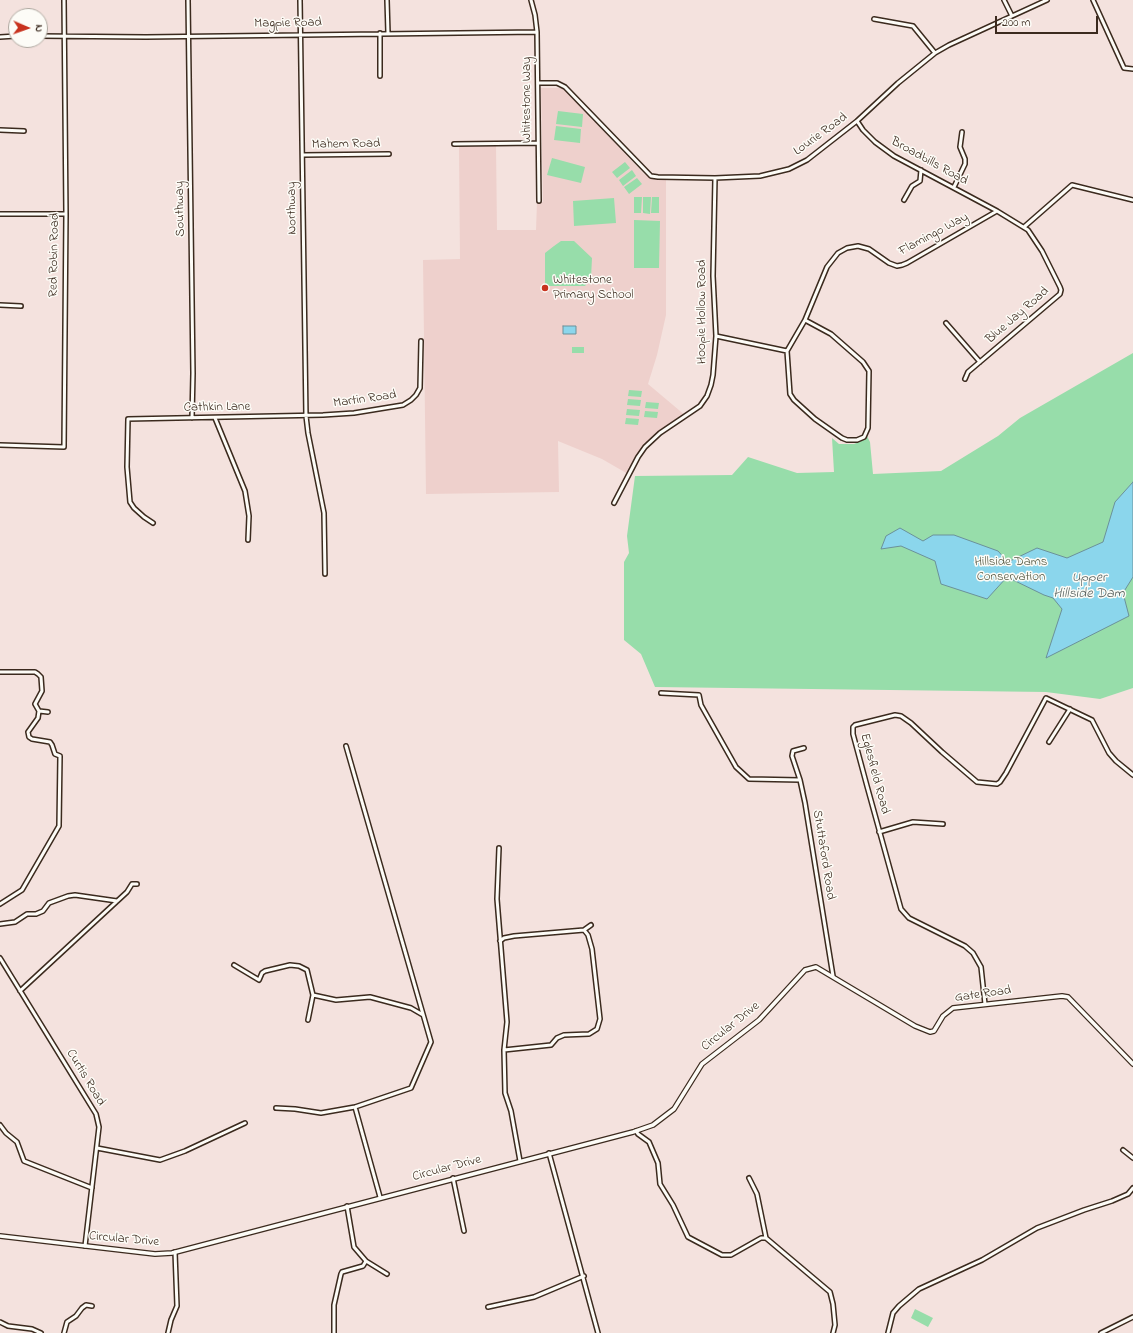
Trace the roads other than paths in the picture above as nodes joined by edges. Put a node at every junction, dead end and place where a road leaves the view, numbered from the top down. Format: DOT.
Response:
graph roads {
  1 [pos="64,0"];
  2 [pos="188,0"];
  3 [pos="300,0"];
  4 [pos="387,0"];
  5 [pos="531,0"];
  6 [pos="1004,0"];
  7 [pos="1047,0"];
  8 [pos="1094,0"];
  9 [pos="1012,16"];
  10 [pos="874,19"];
  11 [pos="537,32"];
  12 [pos="380,33"];
  13 [pos="388,33"];
  14 [pos="301,34"];
  15 [pos="48,36"];
  16 [pos="65,36"];
  17 [pos="188,36"];
  18 [pos="935,53"];
  19 [pos="1133,69"];
  20 [pos="380,76"];
  21 [pos="538,83"];
  22 [pos="857,121"];
  23 [pos="0,130"];
  24 [pos="24,130"];
  25 [pos="962,132"];
  26 [pos="538,143"];
  27 [pos="454,144"];
  28 [pos="389,154"];
  29 [pos="303,155"];
  30 [pos="921,170"];
  31 [pos="715,178"];
  32 [pos="954,188"];
  33 [pos="904,200"];
  34 [pos="1133,200"];
  35 [pos="539,201"];
  36 [pos="998,211"];
  37 [pos="0,214"];
  38 [pos="66,214"];
  39 [pos="1024,227"];
  40 [pos="0,305"];
  41 [pos="21,306"];
  42 [pos="806,320"];
  43 [pos="946,323"];
  44 [pos="716,336"];
  45 [pos="421,341"];
  46 [pos="787,351"];
  47 [pos="980,362"];
  48 [pos="965,379"];
  49 [pos="306,416"];
  50 [pos="192,418"];
  51 [pos="215,418"];
  52 [pos="0,445"];
  53 [pos="614,503"];
  54 [pos="153,523"];
  55 [pos="248,540"];
  56 [pos="324,574"];
  57 [pos="0,672"];
  58 [pos="661,692"];
  59 [pos="1070,709"];
  60 [pos="39,711"];
  61 [pos="48,712"];
  62 [pos="1049,742"];
  63 [pos="346,746"];
  64 [pos="804,748"];
  65 [pos="1133,775"];
  66 [pos="800,780"];
  67 [pos="943,824"];
  68 [pos="879,832"];
  69 [pos="499,848"];
  70 [pos="137,884"];
  71 [pos="117,901"];
  72 [pos="0,904"];
  73 [pos="0,924"];
  74 [pos="591,925"];
  75 [pos="584,930"];
  76 [pos="500,941"];
  77 [pos="0,958"];
  78 [pos="234,965"];
  79 [pos="833,976"];
  80 [pos="20,991"];
  81 [pos="312,995"];
  82 [pos="985,1004"];
  83 [pos="423,1015"];
  84 [pos="308,1020"];
  85 [pos="504,1050"];
  86 [pos="1133,1064"];
  87 [pos="355,1107"];
  88 [pos="276,1108"];
  89 [pos="245,1123"];
  90 [pos="0,1125"];
  91 [pos="636,1131"];
  92 [pos="97,1148"];
  93 [pos="1124,1150"];
  94 [pos="549,1153"];
  95 [pos="1133,1158"];
  96 [pos="520,1161"];
  97 [pos="453,1178"];
  98 [pos="748,1178"];
  99 [pos="92,1188"];
  100 [pos="1133,1188"];
  101 [pos="380,1197"];
  102 [pos="347,1206"];
  103 [pos="464,1231"];
  104 [pos="0,1236"];
  105 [pos="766,1238"];
  106 [pos="85,1247"];
  107 [pos="175,1252"];
  108 [pos="366,1262"];
  109 [pos="387,1274"];
  110 [pos="584,1276"];
  111 [pos="92,1306"];
  112 [pos="488,1307"];
  113 [pos="1133,1317"];
  114 [pos="0,1322"];
  115 [pos="41,1333"];
  116 [pos="64,1333"];
  117 [pos="168,1333"];
  118 [pos="334,1333"];
  119 [pos="598,1333"];
  120 [pos="833,1333"];
  121 [pos="888,1333"];
  122 [pos="1100,1333"];
  1 -- 16 [label="street, Red Robin Road"];
  2 -- 17 [label="street, Southway"];
  3 -- 14 [label="street, Northway"];
  4 -- 13 [label="street"];
  5 -- 11 [label="street, Whitestone Way"];
  6 -- 9 [label="street"];
  7 -- 9 [label="street, Lourie Road"];
  8 -- 19 [label="street"];
  9 -- 18 [label="street, Lourie Road"];
  10 -- 18 [label="street"];
  11 -- 13 [label="street, Magpie Road"];
  11 -- 21 [label="street, Whitestone Way"];
  12 -- 13 [label="street, Magpie Road"];
  12 -- 14 [label="street, Magpie Road"];
  12 -- 20 [label="street"];
  14 -- 17 [label="street, Magpie Road"];
  14 -- 29 [label="street, Northway"];
  15 -- 16 [label="street, Magpie Road"];
  16 -- 17 [label="street, Magpie Road"];
  16 -- 38 [label="street, Red Robin Road"];
  17 -- 50 [label="street, Southway"];
  18 -- 22 [label="street, Lourie Road"];
  21 -- 26 [label="street, Whitestone Way"];
  21 -- 31 [label="street, Lourie Road"];
  22 -- 30 [label="street, Broadbills Road"];
  22 -- 31 [label="street, Lourie Road"];
  23 -- 24 [label="street"];
  25 -- 32 [label="street"];
  26 -- 27 [label="street"];
  26 -- 35 [label="street, Whitestone Way"];
  28 -- 29 [label="street, Mahem Road"];
  29 -- 49 [label="street, Northway"];
  30 -- 32 [label="street, Broadbills Road"];
  30 -- 33 [label="street"];
  31 -- 44 [label="street, Hoopie Hollow Road"];
  32 -- 36 [label="street, Broadbills Road"];
  34 -- 39 [label="street"];
  36 -- 39 [label="street, Blue Jay Road"];
  36 -- 42 [label="street, Flamingo Way"];
  37 -- 38 [label="street"];
  38 -- 52 [label="street, Red Robin Road"];
  39 -- 47 [label="street, Blue Jay Road"];
  40 -- 41 [label="street"];
  42 -- 46 [label="street, Flamingo Way"];
  42 -- 46 [label="street"];
  43 -- 47 [label="street"];
  44 -- 46 [label="street"];
  44 -- 53 [label="street, Hoopie Hollow Road"];
  45 -- 49 [label="street, Martin Road"];
  47 -- 48 [label="street, Blue Jay Road"];
  49 -- 51 [label="street, Cathkin Lane"];
  49 -- 56 [label="street, Northway"];
  50 -- 51 [label="street, Cathkin Lane"];
  50 -- 54 [label="street, Cathkin Lane"];
  51 -- 55 [label="street"];
  57 -- 60 [label="street"];
  58 -- 66 [label="street"];
  59 -- 62 [label="street"];
  59 -- 65 [label="street"];
  59 -- 68 [label="street, Eglesfield Road"];
  60 -- 61 [label="street"];
  60 -- 72 [label="street"];
  63 -- 83 [label="street"];
  64 -- 66 [label="street, Stuttaford Road"];
  66 -- 79 [label="street, Stuttaford Road"];
  67 -- 68 [label="street"];
  68 -- 82 [label="street, Eglesfield Road"];
  69 -- 76 [label="street"];
  70 -- 71 [label="street"];
  71 -- 73 [label="street"];
  71 -- 80 [label="street"];
  74 -- 75 [label="street"];
  75 -- 76 [label="street"];
  75 -- 85 [label="street"];
  76 -- 85 [label="street"];
  77 -- 80 [label="street, Curtis Road"];
  78 -- 81 [label="street"];
  79 -- 82 [label="street, Gate Road"];
  79 -- 91 [label="street, Circular Drive"];
  80 -- 92 [label="street, Curtis Road"];
  81 -- 83 [label="street"];
  81 -- 84 [label="street"];
  82 -- 86 [label="street, Gate Road"];
  83 -- 87 [label="street"];
  85 -- 96 [label="street"];
  87 -- 88 [label="street"];
  87 -- 101 [label="street"];
  89 -- 92 [label="street"];
  90 -- 99 [label="street"];
  91 -- 94 [label="street, Circular Drive"];
  91 -- 105 [label="street"];
  92 -- 99 [label="street, Curtis Road"];
  93 -- 95 [label="street"];
  94 -- 96 [label="street, Circular Drive"];
  94 -- 110 [label="street"];
  96 -- 97 [label="street, Circular Drive"];
  97 -- 101 [label="street, Circular Drive"];
  97 -- 103 [label="street"];
  98 -- 105 [label="street"];
  99 -- 106 [label="street, Curtis Road"];
  100 -- 121 [label="street"];
  101 -- 102 [label="street, Circular Drive"];
  102 -- 107 [label="street, Circular Drive"];
  102 -- 108 [label="street"];
  104 -- 106 [label="street, Circular Drive"];
  105 -- 120 [label="street"];
  106 -- 107 [label="street, Circular Drive"];
  107 -- 117 [label="street"];
  108 -- 109 [label="street"];
  108 -- 118 [label="street"];
  110 -- 112 [label="street"];
  110 -- 119 [label="street"];
  111 -- 116 [label="street"];
  113 -- 122 [label="street"];
  114 -- 115 [label="street"];
}
